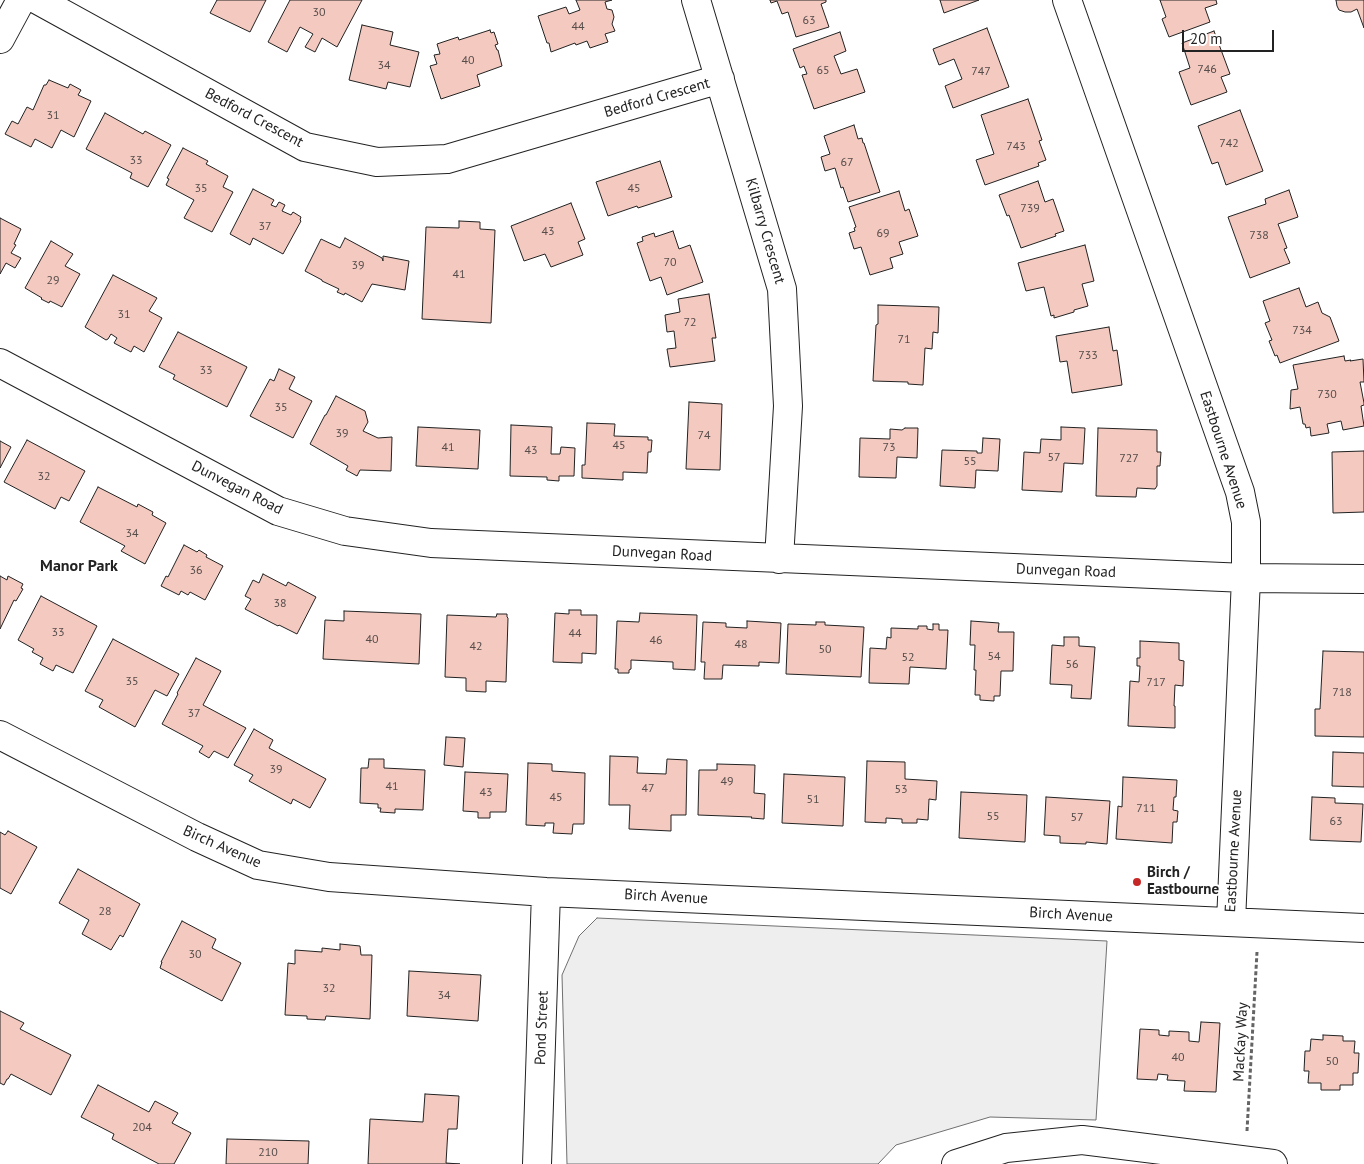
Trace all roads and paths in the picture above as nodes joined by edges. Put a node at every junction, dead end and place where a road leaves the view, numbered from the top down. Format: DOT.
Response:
graph roads {
  1 [pos="21,0"];
  2 [pos="38,0"];
  3 [pos="696,0"];
  4 [pos="1067,0"];
  5 [pos="0,39"];
  6 [pos="720,79"];
  7 [pos="0,363"];
  8 [pos="779,559"];
  9 [pos="1246,578"];
  10 [pos="1364,579"];
  11 [pos="0,735"];
  12 [pos="546,892"];
  13 [pos="1231,922"];
  14 [pos="1259,924"];
  15 [pos="1364,928"];
  16 [pos="1246,1161"];
  17 [pos="537,1164"];
  18 [pos="956,1164"];
  19 [pos="1273,1164"];
  1 -- 5 [label="street"];
  2 -- 6 [label="street, Bedford Crescent"];
  3 -- 6 [label="street, Kilbarry Crescent"];
  4 -- 9 [label="street, Eastbourne Avenue"];
  6 -- 8 [label="street, Kilbarry Crescent"];
  7 -- 8 [label="street, Dunvegan Road"];
  8 -- 9 [label="street, Dunvegan Road"];
  9 -- 10 [label="street, Dunvegan Road"];
  9 -- 13 [label="street, Eastbourne Avenue"];
  11 -- 12 [label="street, Birch Avenue"];
  12 -- 13 [label="street, Birch Avenue"];
  12 -- 17 [label="street, Pond Street"];
  13 -- 14 [label="street, Birch Avenue"];
  14 -- 15 [label="street, Birch Avenue"];
  14 -- 16 [label="path, MacKay Way"];
  16 -- 18 [label="street"];
  16 -- 19 [label="street"];
}
